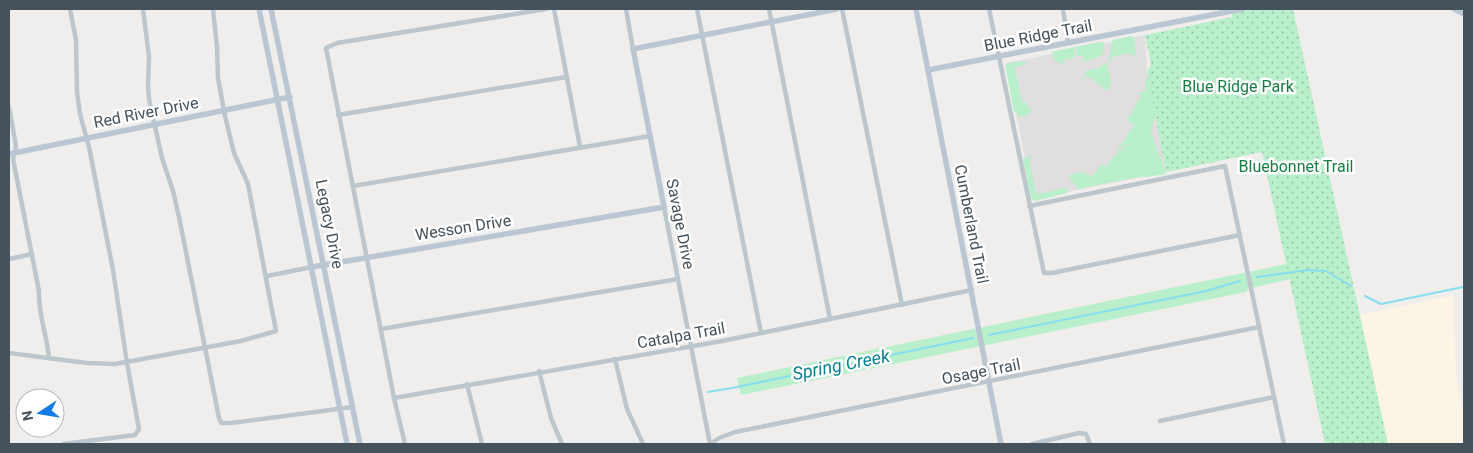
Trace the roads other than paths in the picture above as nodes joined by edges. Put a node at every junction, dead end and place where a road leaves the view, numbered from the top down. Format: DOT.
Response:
graph roads {
  1 [pos="70,9"];
  2 [pos="143,9"];
  3 [pos="214,9"];
  4 [pos="259,9"];
  5 [pos="271,9"];
  6 [pos="546,9"];
  7 [pos="554,9"];
  8 [pos="626,9"];
  9 [pos="697,9"];
  10 [pos="769,9"];
  11 [pos="837,9"];
  12 [pos="842,9"];
  13 [pos="916,9"];
  14 [pos="989,9"];
  15 [pos="1063,9"];
  16 [pos="1242,9"];
  17 [pos="1454,9"];
  18 [pos="1464,14"];
  19 [pos="772,22"];
  20 [pos="702,35"];
  21 [pos="1068,43"];
  22 [pos="633,49"];
  23 [pos="999,57"];
  24 [pos="928,70"];
  25 [pos="566,77"];
  26 [pos="290,97"];
  27 [pos="278,99"];
  28 [pos="9,107"];
  29 [pos="224,111"];
  30 [pos="338,115"];
  31 [pos="155,124"];
  32 [pos="650,136"];
  33 [pos="86,138"];
  34 [pos="580,147"];
  35 [pos="11,153"];
  36 [pos="352,186"];
  37 [pos="1029,206"];
  38 [pos="664,207"];
  39 [pos="1240,236"];
  40 [pos="32,254"];
  41 [pos="366,257"];
  42 [pos="9,259"];
  43 [pos="324,265"];
  44 [pos="312,267"];
  45 [pos="267,276"];
  46 [pos="678,279"];
  47 [pos="972,290"];
  48 [pos="902,305"];
  49 [pos="830,319"];
  50 [pos="1259,327"];
  51 [pos="381,329"];
  52 [pos="761,333"];
  53 [pos="692,346"];
  54 [pos="204,347"];
  55 [pos="9,353"];
  56 [pos="49,358"];
  57 [pos="615,359"];
  58 [pos="127,363"];
  59 [pos="539,371"];
  60 [pos="990,382"];
  61 [pos="467,384"];
  62 [pos="1274,397"];
  63 [pos="394,398"];
  64 [pos="353,407"];
  65 [pos="340,409"];
  66 [pos="1160,422"];
  67 [pos="63,444"];
  68 [pos="347,444"];
  69 [pos="360,444"];
  70 [pos="405,444"];
  71 [pos="482,444"];
  72 [pos="562,444"];
  73 [pos="643,444"];
  74 [pos="710,444"];
  75 [pos="1001,444"];
  76 [pos="1032,444"];
  77 [pos="1090,444"];
  78 [pos="1284,444"];
  1 -- 33 [label="street"];
  2 -- 31 [label="street"];
  3 -- 29 [label="street"];
  4 -- 27 [label="street, Legacy Drive"];
  5 -- 26 [label="street, Legacy Drive"];
  6 -- 30 [label="street"];
  7 -- 25 [label="street"];
  8 -- 22 [label="street, Savage Drive"];
  9 -- 20 [label="street"];
  10 -- 19 [label="street"];
  11 -- 19 [label="street"];
  12 -- 48 [label="street"];
  13 -- 24 [label="street, Cumberland Trail"];
  14 -- 23 [label="street"];
  15 -- 21 [label="street"];
  16 -- 21 [label="street, Blue Ridge Trail"];
  17 -- 18 [label="street"];
  19 -- 20 [label="street"];
  19 -- 49 [label="street"];
  20 -- 22 [label="street"];
  20 -- 52 [label="street"];
  21 -- 23 [label="street, Blue Ridge Trail"];
  22 -- 32 [label="street, Savage Drive"];
  23 -- 24 [label="street, Blue Ridge Trail"];
  23 -- 37 [label="street"];
  24 -- 47 [label="street, Cumberland Trail"];
  25 -- 30 [label="street"];
  25 -- 34 [label="street"];
  26 -- 27 [label="street, Red River Drive"];
  26 -- 43 [label="street, Legacy Drive"];
  27 -- 29 [label="street, Red River Drive"];
  27 -- 44 [label="street, Legacy Drive"];
  28 -- 35 [label="street"];
  29 -- 31 [label="street, Red River Drive"];
  29 -- 45 [label="street"];
  30 -- 36 [label="street"];
  31 -- 33 [label="street, Red River Drive"];
  31 -- 54 [label="street"];
  32 -- 34 [label="street"];
  32 -- 38 [label="street, Savage Drive"];
  33 -- 35 [label="street, Red River Drive"];
  33 -- 58 [label="street"];
  34 -- 36 [label="street"];
  35 -- 40 [label="street"];
  36 -- 41 [label="street"];
  37 -- 39 [label="street"];
  37 -- 39 [label="street"];
  38 -- 41 [label="street, Wesson Drive"];
  38 -- 46 [label="street, Savage Drive"];
  39 -- 50 [label="street"];
  40 -- 42 [label="street"];
  40 -- 56 [label="street"];
  41 -- 43 [label="street, Wesson Drive"];
  41 -- 51 [label="street"];
  43 -- 44 [label="street, Wesson Drive"];
  43 -- 64 [label="street, Legacy Drive"];
  44 -- 45 [label="street, Wesson Drive"];
  44 -- 65 [label="street, Legacy Drive"];
  45 -- 54 [label="street"];
  46 -- 51 [label="street"];
  46 -- 53 [label="street, Savage Drive"];
  47 -- 48 [label="street, Catalpa Trail"];
  47 -- 60 [label="street, Cumberland Trail"];
  48 -- 49 [label="street, Catalpa Trail"];
  49 -- 52 [label="street, Catalpa Trail"];
  50 -- 60 [label="street, Osage Trail"];
  50 -- 62 [label="street"];
  51 -- 63 [label="street"];
  52 -- 53 [label="street, Catalpa Trail"];
  53 -- 57 [label="street, Catalpa Trail"];
  53 -- 74 [label="street, Savage Drive"];
  54 -- 58 [label="street"];
  54 -- 65 [label="street"];
  55 -- 56 [label="street"];
  56 -- 58 [label="street"];
  57 -- 59 [label="street, Catalpa Trail"];
  57 -- 73 [label="street"];
  58 -- 67 [label="street"];
  59 -- 61 [label="street, Catalpa Trail"];
  59 -- 72 [label="street"];
  60 -- 74 [label="street, Osage Trail"];
  60 -- 75 [label="street, Cumberland Trail"];
  61 -- 63 [label="street, Catalpa Trail"];
  61 -- 71 [label="street"];
  62 -- 66 [label="street"];
  62 -- 78 [label="street"];
  63 -- 70 [label="street"];
  64 -- 65 [label="street"];
  64 -- 69 [label="street, Legacy Drive"];
  65 -- 68 [label="street, Legacy Drive"];
  76 -- 77 [label="street"];
}
